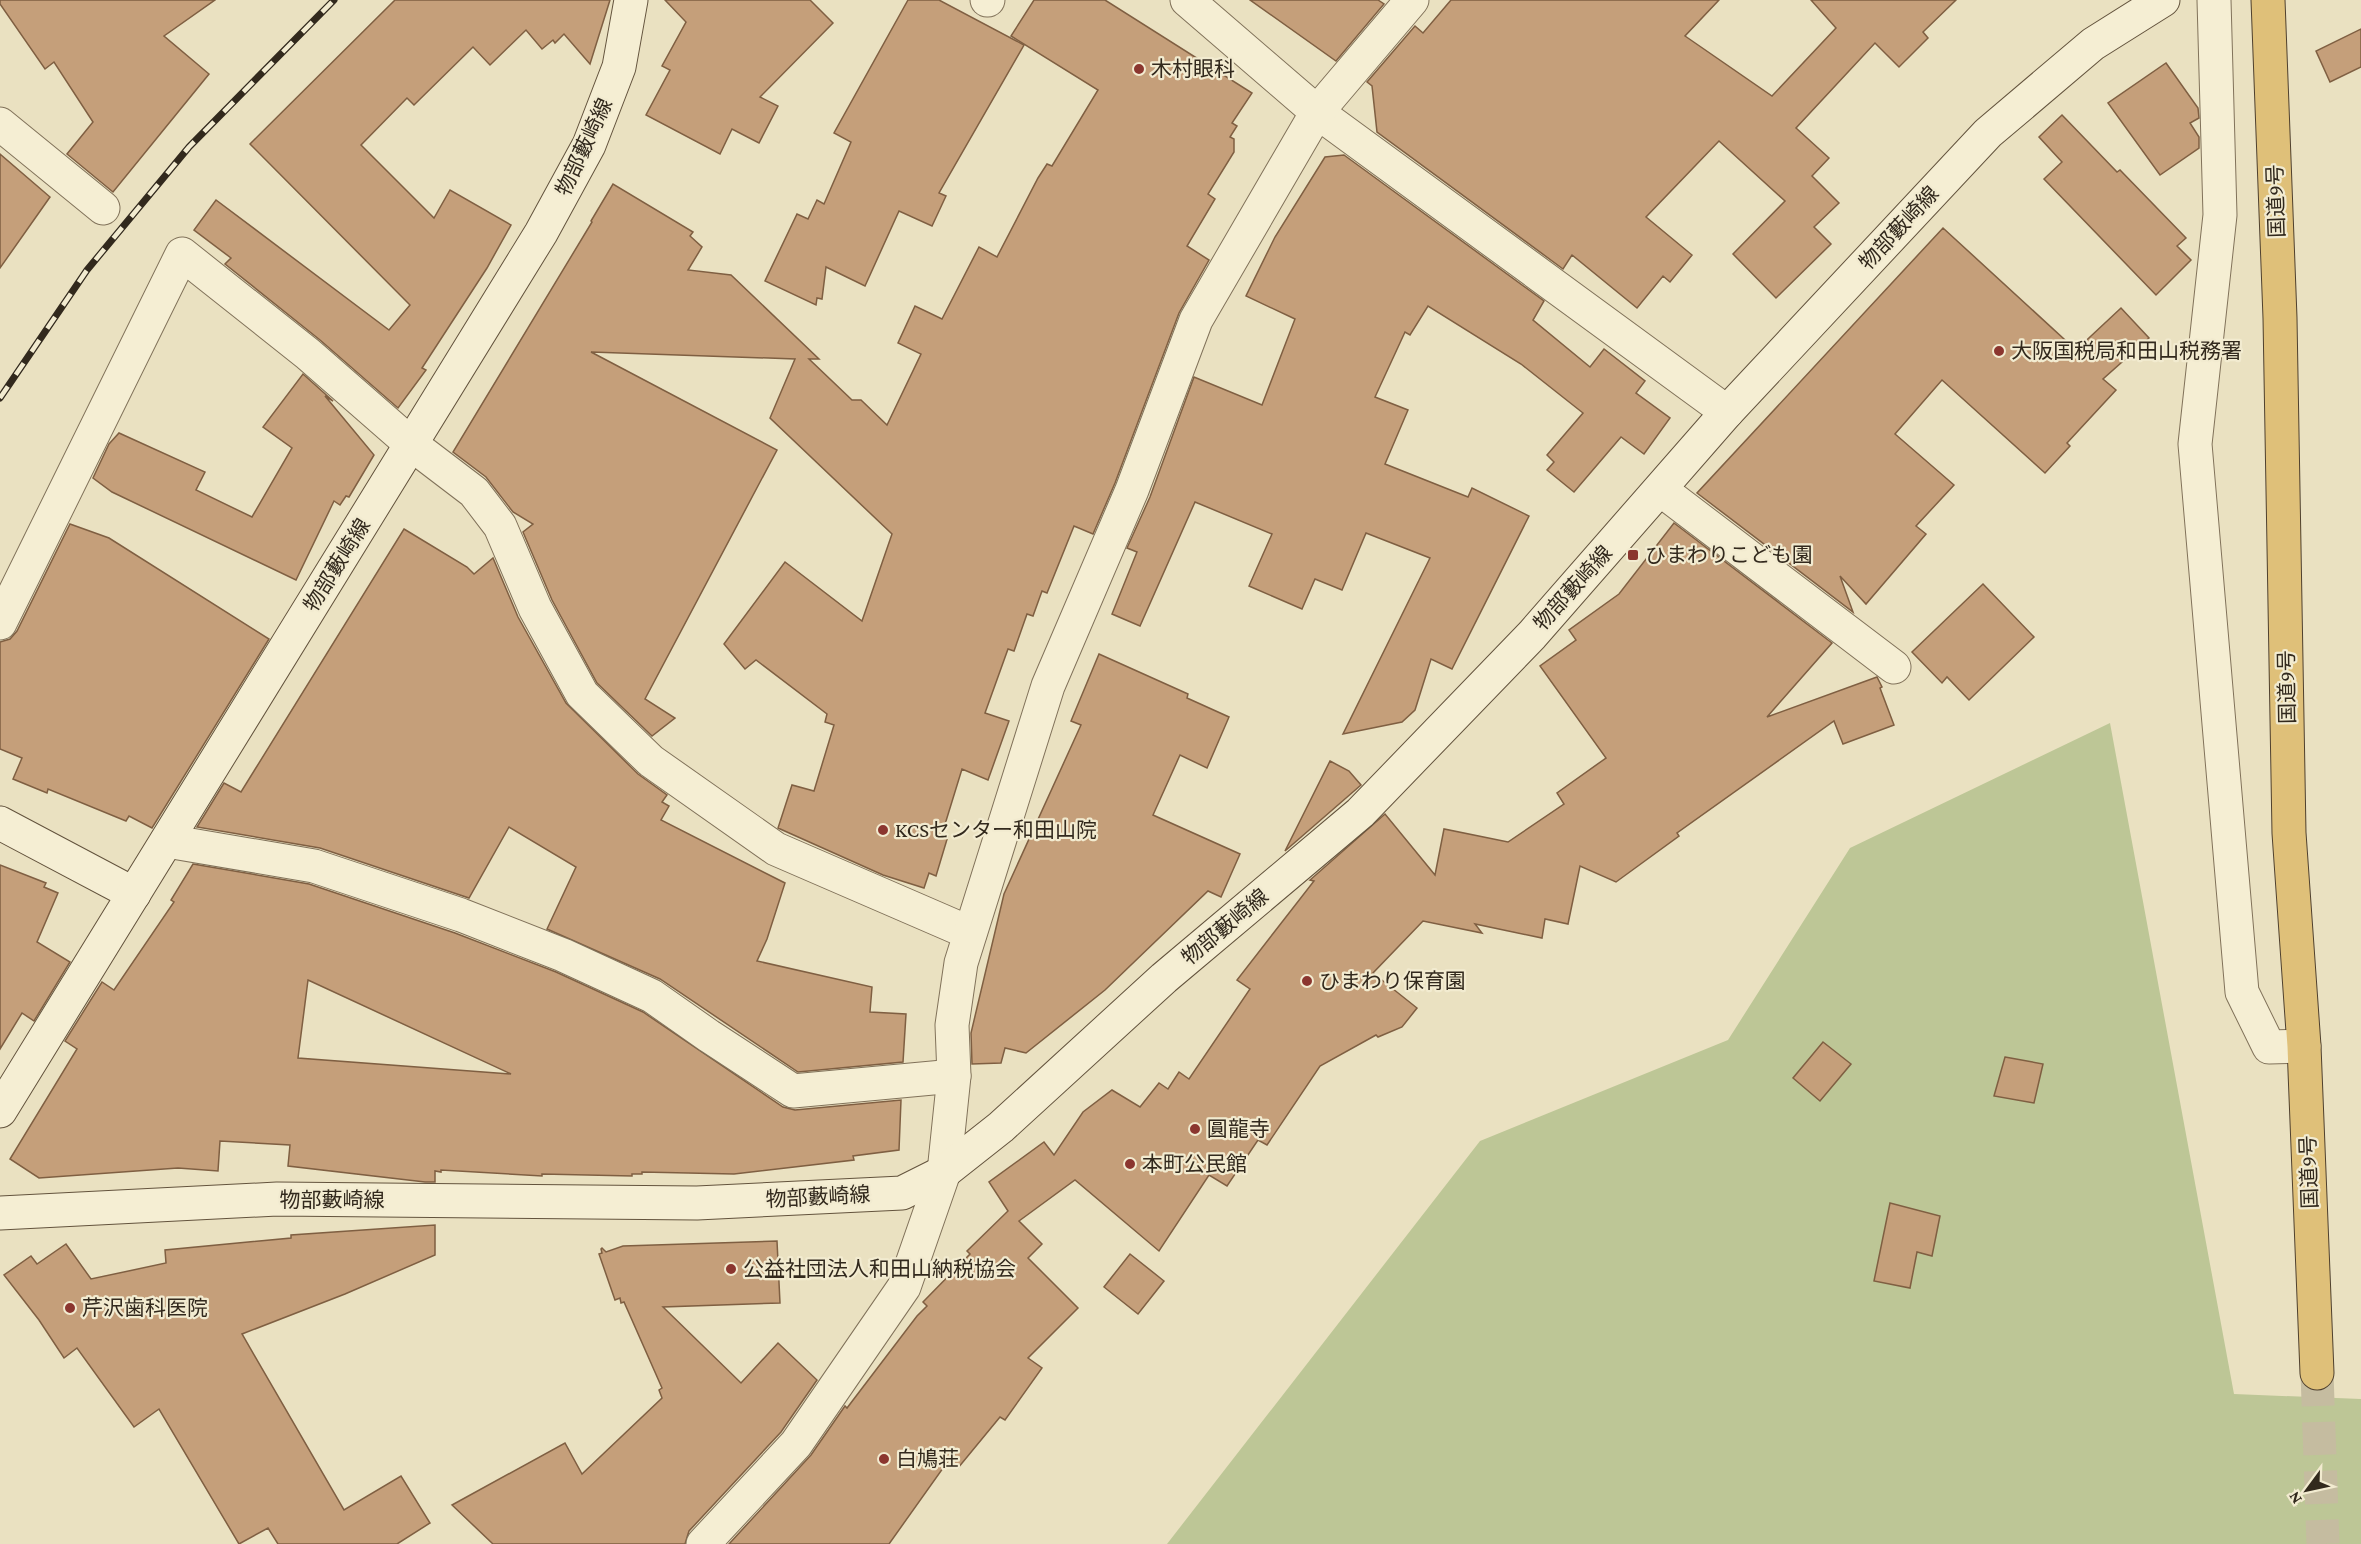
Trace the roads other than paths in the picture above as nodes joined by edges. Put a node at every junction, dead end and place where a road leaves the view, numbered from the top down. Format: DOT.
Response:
graph roads {
  1 [pos="631,0"];
  2 [pos="1187,0"];
  3 [pos="1412,0"];
  4 [pos="2163,0"];
  5 [pos="2214,0"];
  6 [pos="2268,0"];
  7 [pos="1317,112"];
  8 [pos="0,124"];
  9 [pos="103,208"];
  10 [pos="1727,412"];
  11 [pos="411,444"];
  12 [pos="1661,490"];
  13 [pos="0,623"];
  14 [pos="1894,667"];
  15 [pos="0,823"];
  16 [pos="167,840"];
  17 [pos="134,894"];
  18 [pos="970,933"];
  19 [pos="2304,1046"];
  20 [pos="954,1076"];
  21 [pos="0,1111"];
  22 [pos="944,1172"];
  23 [pos="0,1213"];
  24 [pos="2317,1372"];
  25 [pos="703,1544"];
  1 -- 11 [label="street, 物部藪崎線"];
  2 -- 7 [label="street"];
  3 -- 7 [label="street"];
  4 -- 10 [label="street, 物部藪崎線"];
  5 -- 19 [label="street"];
  6 -- 19 [label="highway, 国道9号"];
  7 -- 10 [label="street"];
  7 -- 18 [label="street"];
  8 -- 9 [label="street"];
  10 -- 12 [label="street, 物部藪崎線"];
  11 -- 13 [label="street"];
  11 -- 16 [label="street, 物部藪崎線"];
  11 -- 18 [label="street"];
  12 -- 14 [label="street"];
  12 -- 22 [label="street, 物部藪崎線"];
  15 -- 17 [label="street"];
  16 -- 17 [label="street, 物部藪崎線"];
  16 -- 20 [label="street"];
  17 -- 21 [label="street, 物部藪崎線"];
  18 -- 20 [label="street"];
  19 -- 24 [label="highway, 国道9号"];
  20 -- 22 [label="street"];
  22 -- 23 [label="street, 物部藪崎線"];
  22 -- 25 [label="street"];
}
